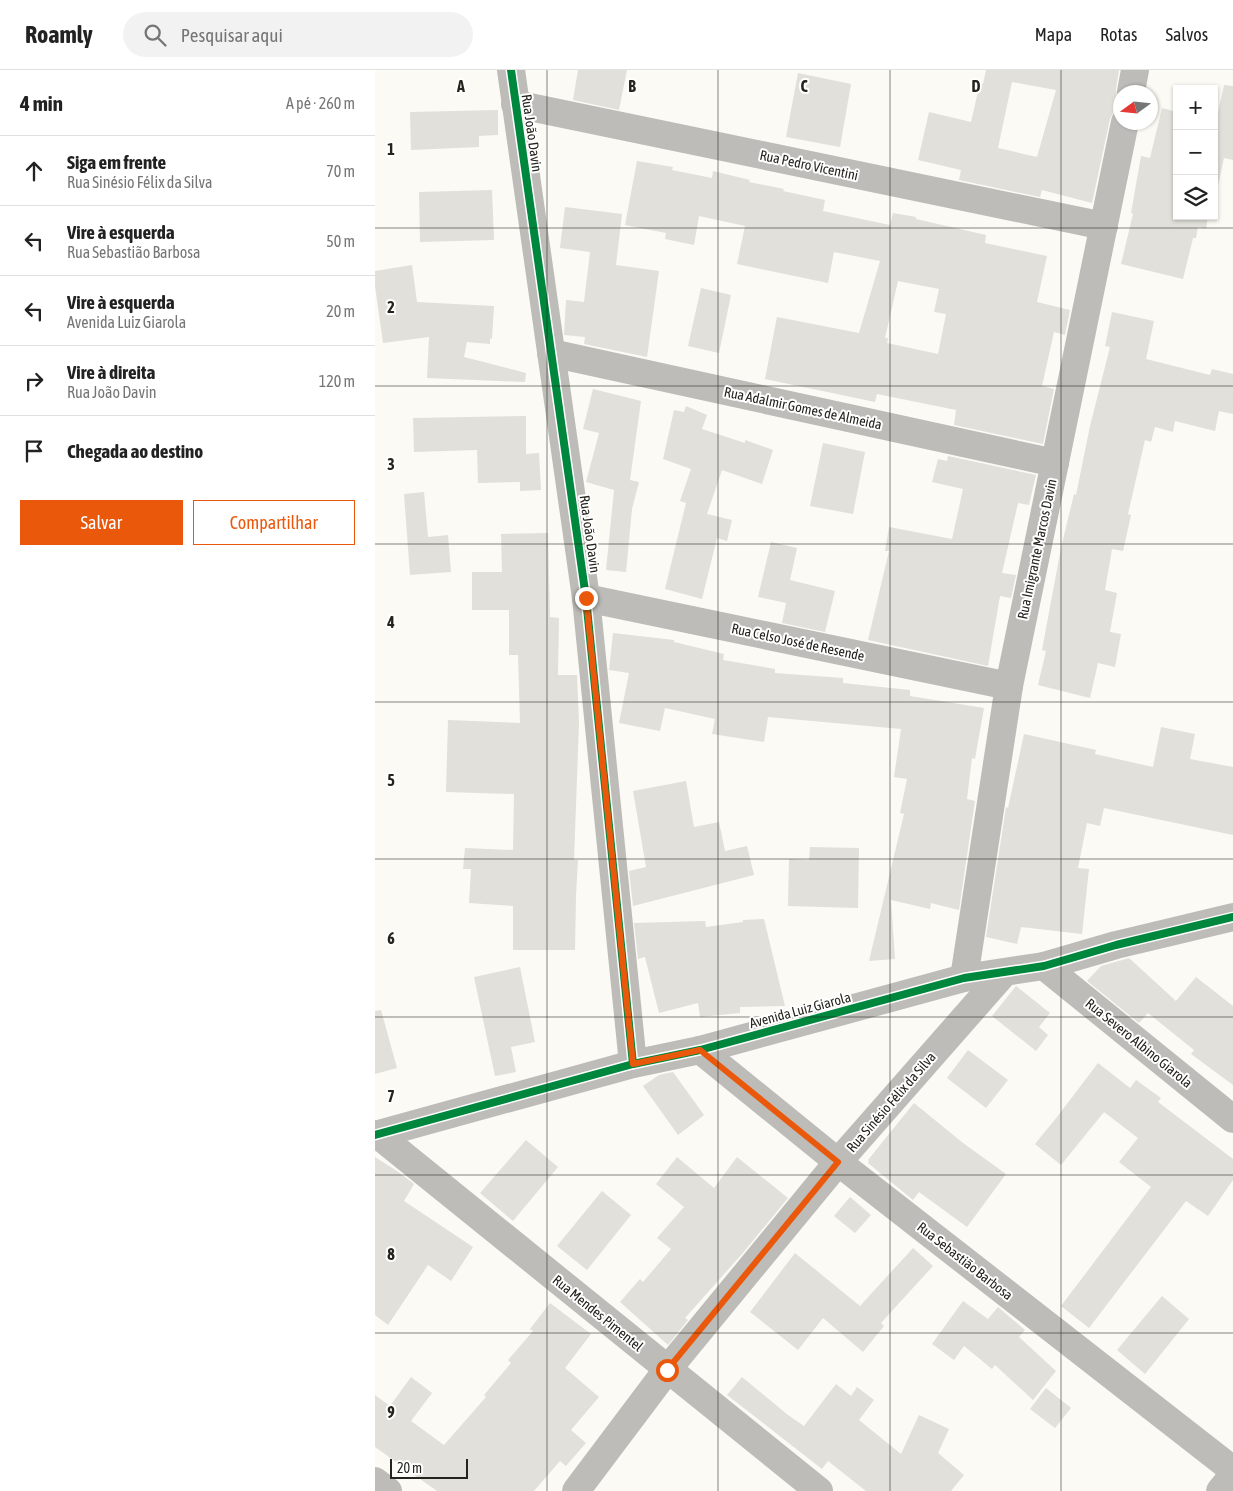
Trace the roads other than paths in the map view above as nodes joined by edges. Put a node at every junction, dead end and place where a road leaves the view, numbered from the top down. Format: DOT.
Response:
graph roads {
  1 [pos="511,70"];
  2 [pos="1135,70"];
  3 [pos="1132,85"];
  4 [pos="515,104"];
  5 [pos="1123,130"];
  6 [pos="1104,226"];
  7 [pos="551,353"];
  8 [pos="1055,463"];
  9 [pos="586,598"];
  10 [pos="1009,686"];
  11 [pos="1233,917"];
  12 [pos="1044,966"];
  13 [pos="1004,972"];
  14 [pos="964,978"];
  15 [pos="700,1050"];
  16 [pos="633,1064"];
  17 [pos="1233,1120"];
  18 [pos="376,1135"];
  19 [pos="838,1162"];
  20 [pos="667,1370"];
  21 [pos="1233,1470"];
  22 [pos="1233,1475"];
  23 [pos="375,1481"];
  24 [pos="388,1491"];
  25 [pos="576,1491"];
  26 [pos="819,1491"];
  27 [pos="1220,1491"];
  1 -- 4 [label="street, Rua João Davin"];
  2 -- 3 [label="street"];
  4 -- 6 [label="street, Rua Pedro Vicentini"];
  4 -- 7 [label="street, Rua João Davin"];
  5 -- 6 [label="street, Rua Imigrante Marcos Davin"];
  6 -- 8 [label="street, Rua Imigrante Marcos Davin"];
  7 -- 8 [label="street, Rua Adalmir Gomes de Almeida"];
  7 -- 9 [label="street, Rua João Davin"];
  8 -- 10 [label="street, Rua Imigrante Marcos Davin"];
  9 -- 10 [label="street, Rua Celso José de Resende"];
  9 -- 16 [label="street, Rua João Davin"];
  10 -- 14 [label="street, Rua Imigrante Marcos Davin"];
  11 -- 12 [label="street, Avenida Luiz Giarola"];
  12 -- 13 [label="street, Avenida Luiz Giarola"];
  12 -- 17 [label="street, Rua Severo Albino Giarola"];
  13 -- 14 [label="street, Avenida Luiz Giarola"];
  13 -- 19 [label="street, Rua Sinésio Félix da Silva"];
  14 -- 15 [label="street, Avenida Luiz Giarola"];
  15 -- 16 [label="street, Avenida Luiz Giarola"];
  15 -- 19 [label="street, Rua Sebastião Barbosa"];
  16 -- 18 [label="street, Avenida Luiz Giarola"];
  18 -- 20 [label="street, Rua Mendes Pimentel"];
  19 -- 20 [label="street, Rua Sinésio Félix da Silva"];
  19 -- 21 [label="street, Rua Sebastião Barbosa"];
  20 -- 25 [label="street, Rua Sinésio Félix da Silva"];
  20 -- 26 [label="street, Rua Mendes Pimentel"];
  22 -- 27 [label="street"];
  23 -- 24 [label="street"];
}
